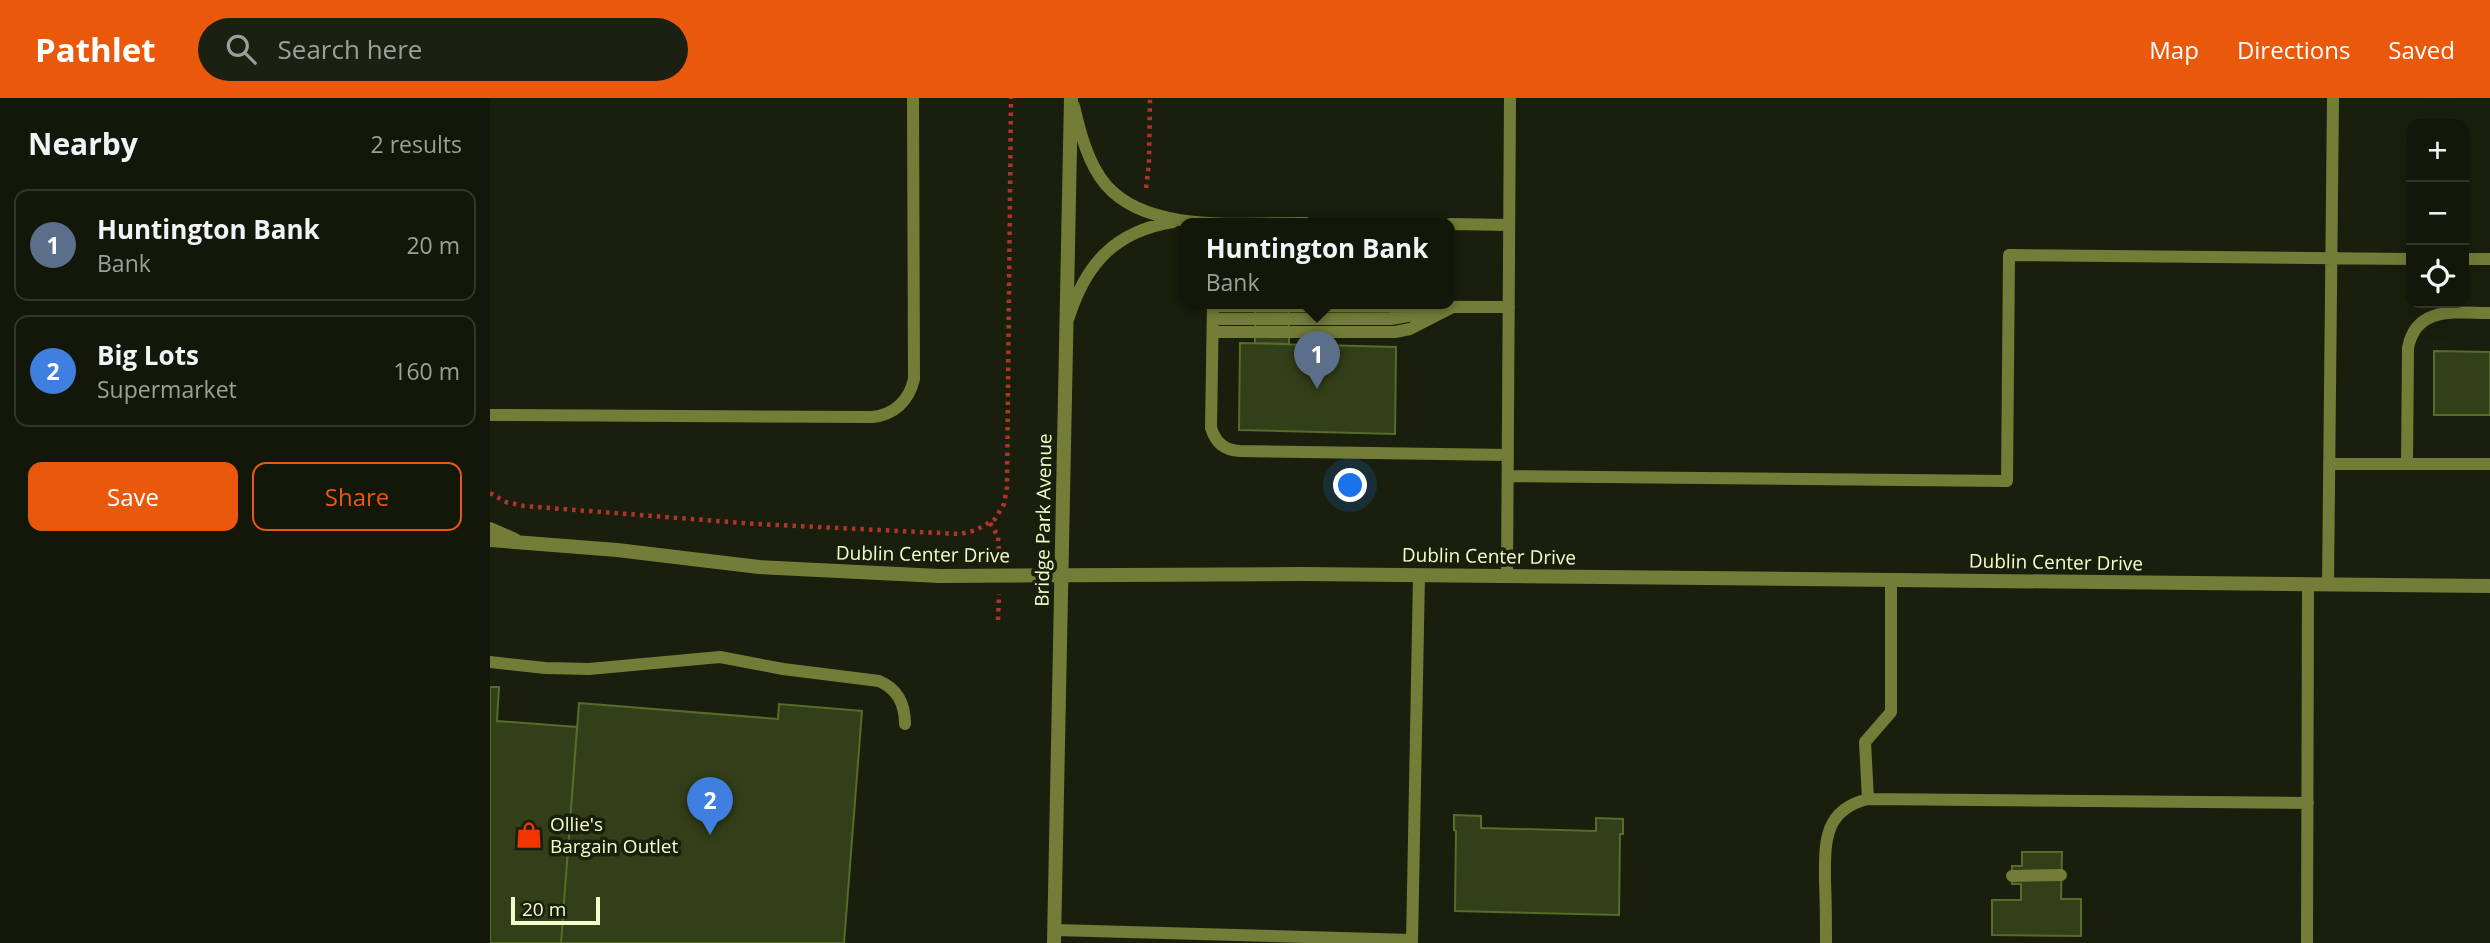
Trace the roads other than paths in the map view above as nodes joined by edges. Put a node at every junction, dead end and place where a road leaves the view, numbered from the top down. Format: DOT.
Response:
graph roads {
  1 [pos="913,98"];
  2 [pos="1072,98"];
  3 [pos="1510,98"];
  4 [pos="2333,98"];
  5 [pos="1179,220"];
  6 [pos="1179,222"];
  7 [pos="1455,225"];
  8 [pos="1509,225"];
  9 [pos="2332,258"];
  10 [pos="2406,259"];
  11 [pos="2469,259"];
  12 [pos="2490,259"];
  13 [pos="1455,305"];
  14 [pos="1455,306"];
  15 [pos="1455,307"];
  16 [pos="1462,307"];
  17 [pos="1509,307"];
  18 [pos="1455,308"];
  19 [pos="1400,309"];
  20 [pos="1451,309"];
  21 [pos="2490,313"];
  22 [pos="1213,315"];
  23 [pos="1066,343"];
  24 [pos="490,415"];
  25 [pos="1508,455"];
  26 [pos="2329,464"];
  27 [pos="2407,464"];
  28 [pos="2490,464"];
  29 [pos="1508,476"];
  30 [pos="490,528"];
  31 [pos="490,540"];
  32 [pos="526,542"];
  33 [pos="1061,574"];
  34 [pos="1419,575"];
  35 [pos="1507,576"];
  36 [pos="1891,580"];
  37 [pos="2308,584"];
  38 [pos="2328,584"];
  39 [pos="2490,586"];
  40 [pos="490,662"];
  41 [pos="905,724"];
  42 [pos="1868,799"];
  43 [pos="2308,803"];
  44 [pos="2061,875"];
  45 [pos="2012,876"];
  46 [pos="1054,936"];
  47 [pos="1412,942"];
  48 [pos="1826,943"];
  49 [pos="2306,943"];
  1 -- 24 [label="lane"];
  2 -- 5 [label="lane"];
  2 -- 23 [label="street, Bridge Park Avenue"];
  3 -- 8 [label="lane"];
  4 -- 9 [label="lane"];
  6 -- 23 [label="lane"];
  7 -- 8 [label="lane"];
  8 -- 17 [label="lane"];
  9 -- 10 [label="lane"];
  9 -- 26 [label="lane"];
  9 -- 29 [label="lane"];
  11 -- 12 [label="lane"];
  13 -- 16 [label="lane"];
  14 -- 16 [label="lane"];
  15 -- 16 [label="lane"];
  16 -- 17 [label="lane"];
  16 -- 18 [label="lane"];
  17 -- 25 [label="lane"];
  19 -- 22 [label="lane"];
  20 -- 22 [label="lane"];
  21 -- 27 [label="lane"];
  22 -- 25 [label="lane"];
  23 -- 33 [label="street, Bridge Park Avenue"];
  25 -- 29 [label="lane"];
  26 -- 27 [label="lane"];
  26 -- 38 [label="lane"];
  27 -- 28 [label="lane"];
  29 -- 35 [label="lane"];
  30 -- 32 [label="lane"];
  31 -- 32 [label="street, Dublin Center Drive"];
  32 -- 33 [label="street, Dublin Center Drive"];
  33 -- 34 [label="street, Dublin Center Drive"];
  33 -- 46 [label="street, Bridge Park Avenue"];
  34 -- 35 [label="street, Dublin Center Drive"];
  34 -- 47 [label="lane"];
  35 -- 36 [label="street, Dublin Center Drive"];
  36 -- 37 [label="street, Dublin Center Drive"];
  36 -- 42 [label="lane"];
  37 -- 38 [label="street, Dublin Center Drive"];
  37 -- 43 [label="lane"];
  38 -- 39 [label="street, Dublin Center Drive"];
  40 -- 41 [label="lane"];
  42 -- 43 [label="lane"];
  42 -- 48 [label="lane"];
  43 -- 49 [label="lane"];
  44 -- 45 [label="lane"];
  46 -- 47 [label="lane"];
}
